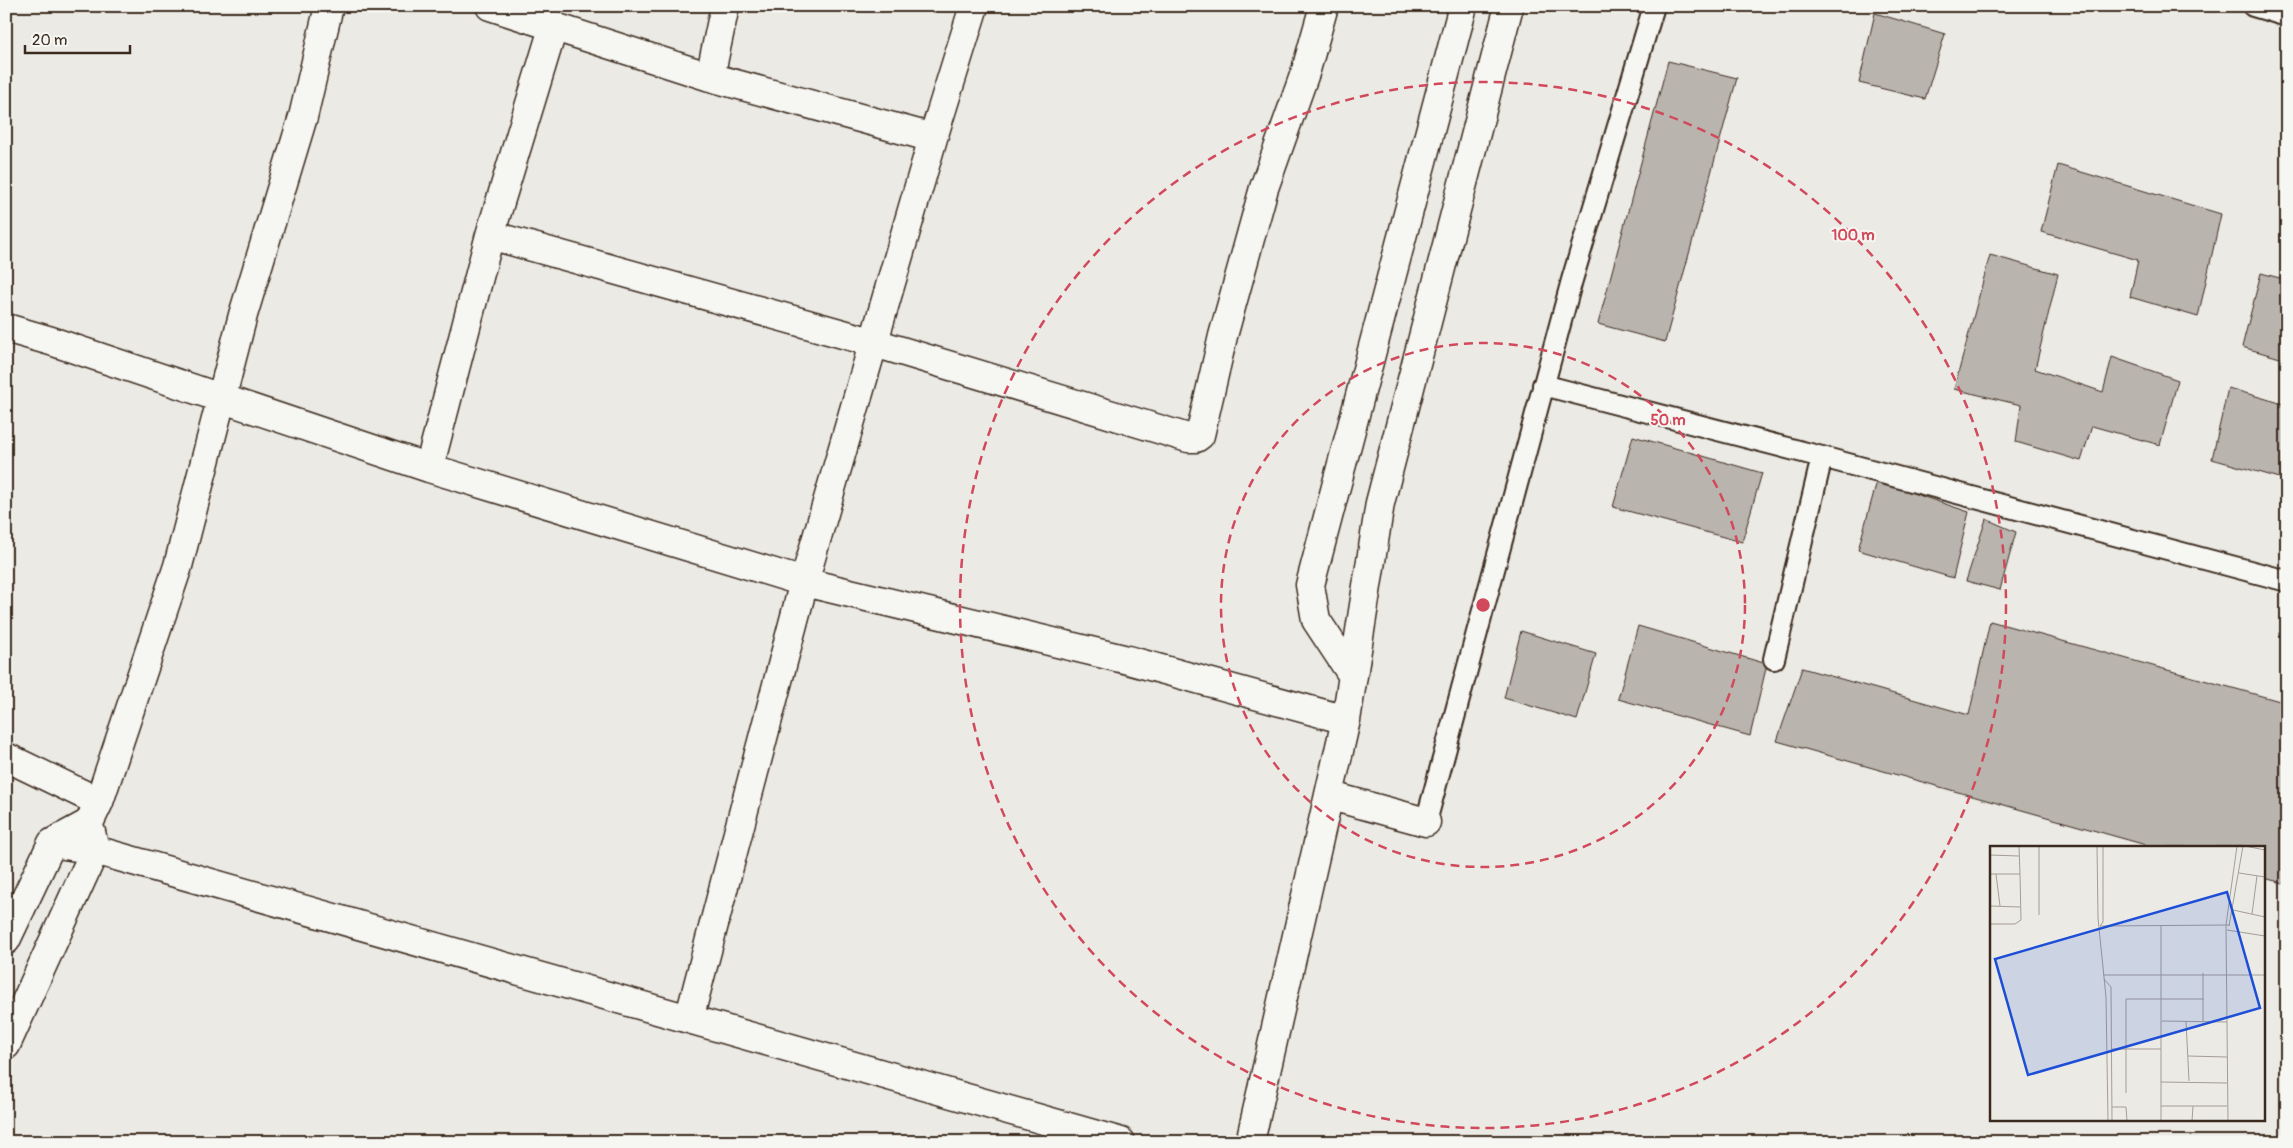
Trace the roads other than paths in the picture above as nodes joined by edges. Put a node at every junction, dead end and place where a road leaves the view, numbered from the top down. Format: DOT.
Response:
graph roads {
  1 [pos="329,6"];
  2 [pos="490,6"];
  3 [pos="725,6"];
  4 [pos="974,6"];
  5 [pos="1324,6"];
  6 [pos="1509,6"];
  7 [pos="1654,6"];
  8 [pos="2253,6"];
  9 [pos="1454,8"];
  10 [pos="2287,16"];
  11 [pos="554,25"];
  12 [pos="710,77"];
  13 [pos="933,138"];
  14 [pos="490,235"];
  15 [pos="6,328"];
  16 [pos="875,343"];
  17 [pos="1543,385"];
  18 [pos="221,398"];
  19 [pos="1822,456"];
  20 [pos="429,468"];
  21 [pos="804,582"];
  22 [pos="2287,582"];
  23 [pos="1774,659"];
  24 [pos="1353,676"];
  25 [pos="1346,720"];
  26 [pos="6,756"];
  27 [pos="1331,796"];
  28 [pos="94,813"];
  29 [pos="1426,822"];
  30 [pos="52,843"];
  31 [pos="95,850"];
  32 [pos="6,940"];
  33 [pos="689,1019"];
  34 [pos="6,1045"];
  35 [pos="1121,1142"];
  36 [pos="1250,1142"];
  1 -- 18 [label="street"];
  2 -- 11 [label="street"];
  3 -- 12 [label="street"];
  4 -- 13 [label="street"];
  5 -- 16 [label="street"];
  6 -- 24 [label="street"];
  7 -- 17 [label="lane"];
  8 -- 10 [label="lane"];
  9 -- 24 [label="street"];
  11 -- 12 [label="street"];
  11 -- 14 [label="street"];
  12 -- 13 [label="street"];
  13 -- 16 [label="street"];
  14 -- 16 [label="street"];
  14 -- 20 [label="street"];
  15 -- 18 [label="street"];
  16 -- 21 [label="street"];
  17 -- 19 [label="lane"];
  17 -- 29 [label="lane"];
  18 -- 20 [label="street"];
  18 -- 28 [label="street"];
  19 -- 22 [label="lane"];
  19 -- 23 [label="lane"];
  20 -- 21 [label="street"];
  21 -- 25 [label="street"];
  21 -- 33 [label="street"];
  24 -- 25 [label="street"];
  25 -- 27 [label="street"];
  26 -- 28 [label="street"];
  27 -- 29 [label="street"];
  27 -- 36 [label="street"];
  28 -- 30 [label="street"];
  28 -- 31 [label="street"];
  30 -- 31 [label="street"];
  30 -- 32 [label="street"];
  31 -- 33 [label="street"];
  31 -- 34 [label="street"];
  33 -- 35 [label="street"];
}
